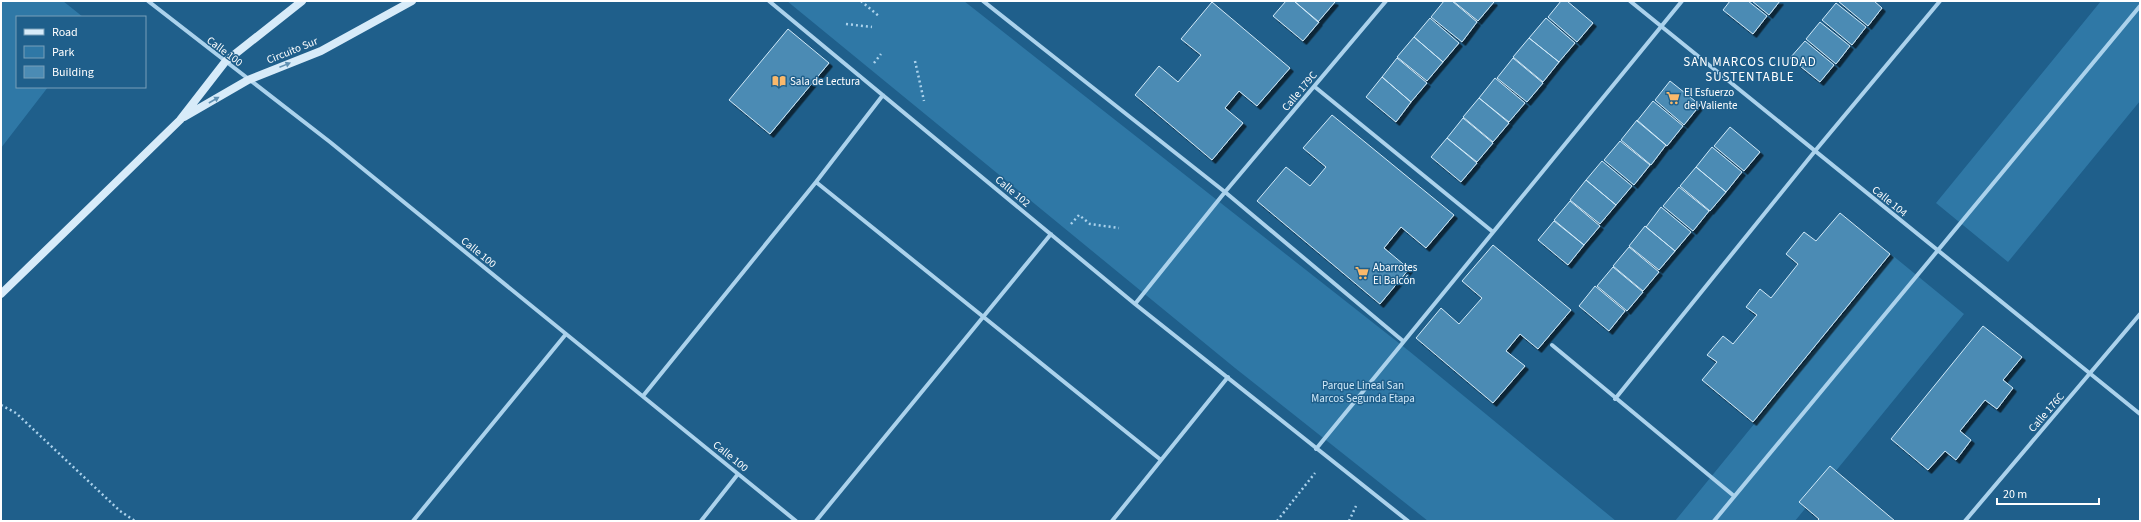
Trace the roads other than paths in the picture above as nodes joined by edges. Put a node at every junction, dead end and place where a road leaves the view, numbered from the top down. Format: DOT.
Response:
graph roads {
  1 [pos="148,1"];
  2 [pos="302,1"];
  3 [pos="412,1"];
  4 [pos="769,1"];
  5 [pos="983,1"];
  6 [pos="1386,1"];
  7 [pos="1630,1"];
  8 [pos="1682,1"];
  9 [pos="1940,1"];
  10 [pos="2140,6"];
  11 [pos="1661,26"];
  12 [pos="224,62"];
  13 [pos="248,80"];
  14 [pos="1315,87"];
  15 [pos="883,95"];
  16 [pos="180,120"];
  17 [pos="1815,151"];
  18 [pos="816,182"];
  19 [pos="1225,192"];
  20 [pos="1493,232"];
  21 [pos="1051,234"];
  22 [pos="1936,250"];
  23 [pos="1,294"];
  24 [pos="1135,304"];
  25 [pos="2140,314"];
  26 [pos="982,316"];
  27 [pos="566,334"];
  28 [pos="1403,341"];
  29 [pos="1552,345"];
  30 [pos="2091,374"];
  31 [pos="1228,377"];
  32 [pos="643,396"];
  33 [pos="1615,398"];
  34 [pos="2140,414"];
  35 [pos="1316,448"];
  36 [pos="1160,460"];
  37 [pos="738,474"];
  38 [pos="1734,496"];
  39 [pos="413,521"];
  40 [pos="701,521"];
  41 [pos="796,521"];
  42 [pos="816,521"];
  43 [pos="1112,521"];
  44 [pos="1408,521"];
  45 [pos="1714,521"];
  46 [pos="1965,521"];
  1 -- 12 [label="street, Calle 100"];
  2 -- 12 [label="street, Circuito Sur"];
  13 -- 3 [label="street, Circuito Sur, one-way"];
  4 -- 15 [label="street, Calle 102"];
  5 -- 19 [label="street"];
  6 -- 14 [label="street, Calle 179C"];
  7 -- 11 [label="street, Calle 104"];
  8 -- 11 [label="street"];
  9 -- 17 [label="street"];
  10 -- 22 [label="street"];
  11 -- 17 [label="street, Calle 104"];
  11 -- 20 [label="street"];
  12 -- 13 [label="street, Calle 100"];
  12 -- 16 [label="street, Circuito Sur"];
  16 -- 13 [label="street, Circuito Sur, one-way"];
  13 -- 27 [label="street, Calle 100"];
  14 -- 19 [label="street, Calle 179C"];
  14 -- 20 [label="street"];
  15 -- 18 [label="street"];
  15 -- 21 [label="street, Calle 102"];
  16 -- 23 [label="street, Circuito Sur"];
  17 -- 22 [label="street, Calle 104"];
  17 -- 33 [label="street"];
  18 -- 26 [label="street"];
  18 -- 32 [label="street"];
  19 -- 24 [label="street, Calle 179C"];
  19 -- 28 [label="street"];
  20 -- 28 [label="street"];
  21 -- 24 [label="street, Calle 102"];
  21 -- 26 [label="street"];
  22 -- 30 [label="street, Calle 104"];
  22 -- 38 [label="street"];
  24 -- 31 [label="street, Calle 102"];
  25 -- 30 [label="street, Calle 176C"];
  26 -- 36 [label="street"];
  26 -- 42 [label="street"];
  27 -- 32 [label="street, Calle 100"];
  27 -- 39 [label="street"];
  28 -- 35 [label="street"];
  29 -- 33 [label="street"];
  30 -- 34 [label="street, Calle 104"];
  30 -- 46 [label="street, Calle 176C"];
  31 -- 35 [label="street, Calle 102"];
  31 -- 36 [label="street"];
  32 -- 37 [label="street, Calle 100"];
  33 -- 38 [label="street"];
  35 -- 44 [label="street, Calle 102"];
  36 -- 43 [label="street"];
  37 -- 40 [label="street"];
  37 -- 41 [label="street, Calle 100"];
  38 -- 45 [label="street"];
}
